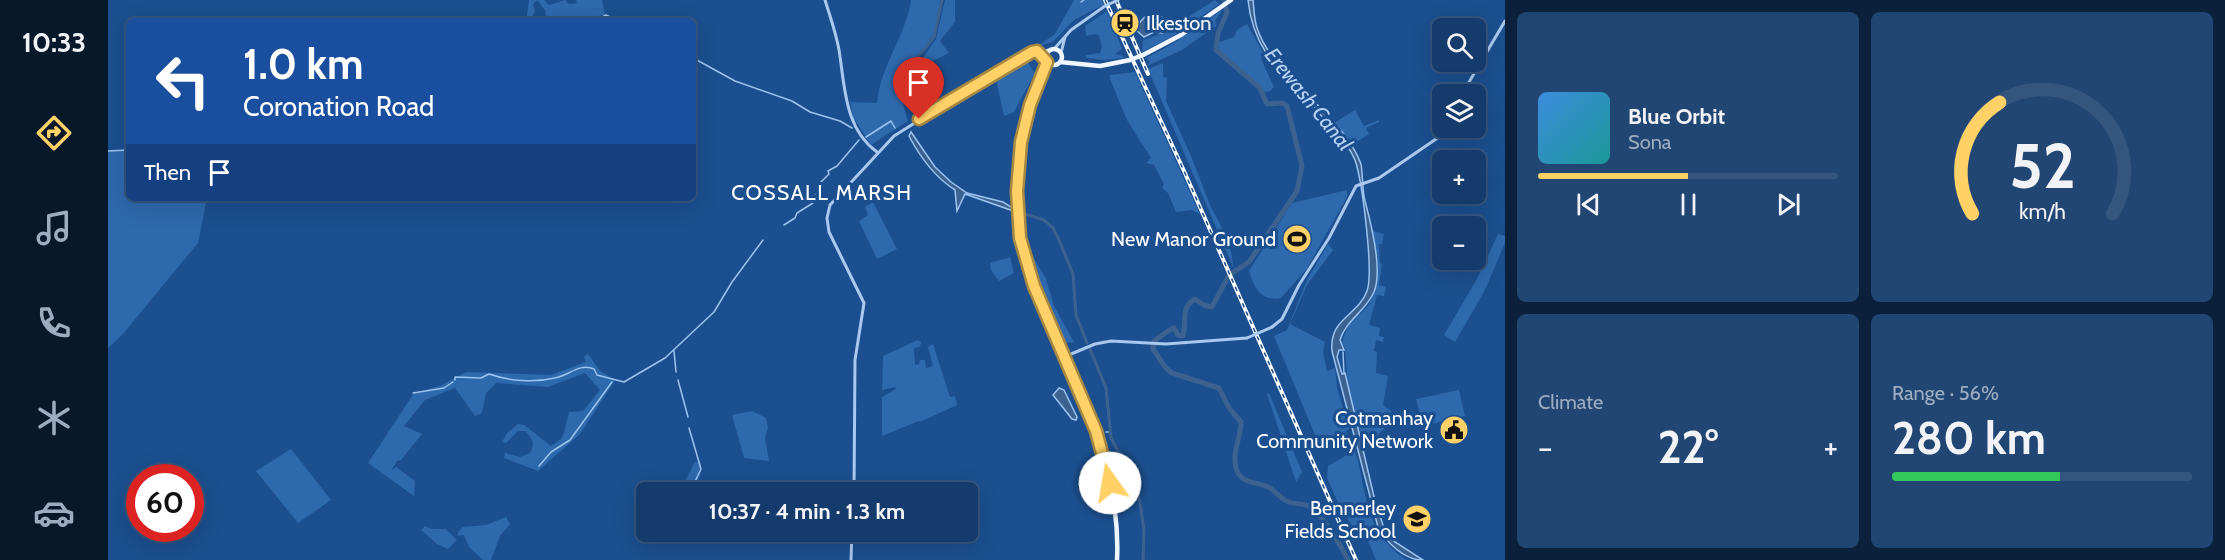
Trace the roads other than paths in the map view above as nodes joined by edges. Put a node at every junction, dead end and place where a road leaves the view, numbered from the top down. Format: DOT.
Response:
graph roads {
  1 [pos="825,0"];
  2 [pos="1118,0"];
  3 [pos="1231,0"];
  4 [pos="1505,21"];
  5 [pos="1066,35"];
  6 [pos="1051,50"];
  7 [pos="1037,51"];
  8 [pos="1062,55"];
  9 [pos="1047,60"];
  10 [pos="1060,62"];
  11 [pos="1073,63"];
  12 [pos="1055,66"];
  13 [pos="1042,76"];
  14 [pos="1468,84"];
  15 [pos="1438,138"];
  16 [pos="877,152"];
  17 [pos="1064,357"];
  18 [pos="854,482"];
  19 [pos="852,542"];
  20 [pos="851,560"];
  21 [pos="1116,560"];
  1 -- 16 [label="street"];
  2 -- 5 [label="street, bridge"];
  3 -- 11 [label="main road, bridge"];
  4 -- 14 [label="street"];
  5 -- 6 [label="street"];
  5 -- 8 [label="street"];
  6 -- 7 [label="street"];
  6 -- 8 [label="main road"];
  6 -- 9 [label="main road"];
  7 -- 9 [label="street"];
  7 -- 16 [label="street"];
  8 -- 10 [label="main road"];
  8 -- 11 [label="main road"];
  9 -- 12 [label="main road"];
  9 -- 13 [label="main road"];
  10 -- 11 [label="main road"];
  10 -- 12 [label="main road"];
  12 -- 13 [label="main road"];
  13 -- 17 [label="main road"];
  15 -- 17 [label="street, bridge"];
  16 -- 18 [label="street"];
  17 -- 21 [label="main road"];
  19 -- 20 [label="street"];
}
